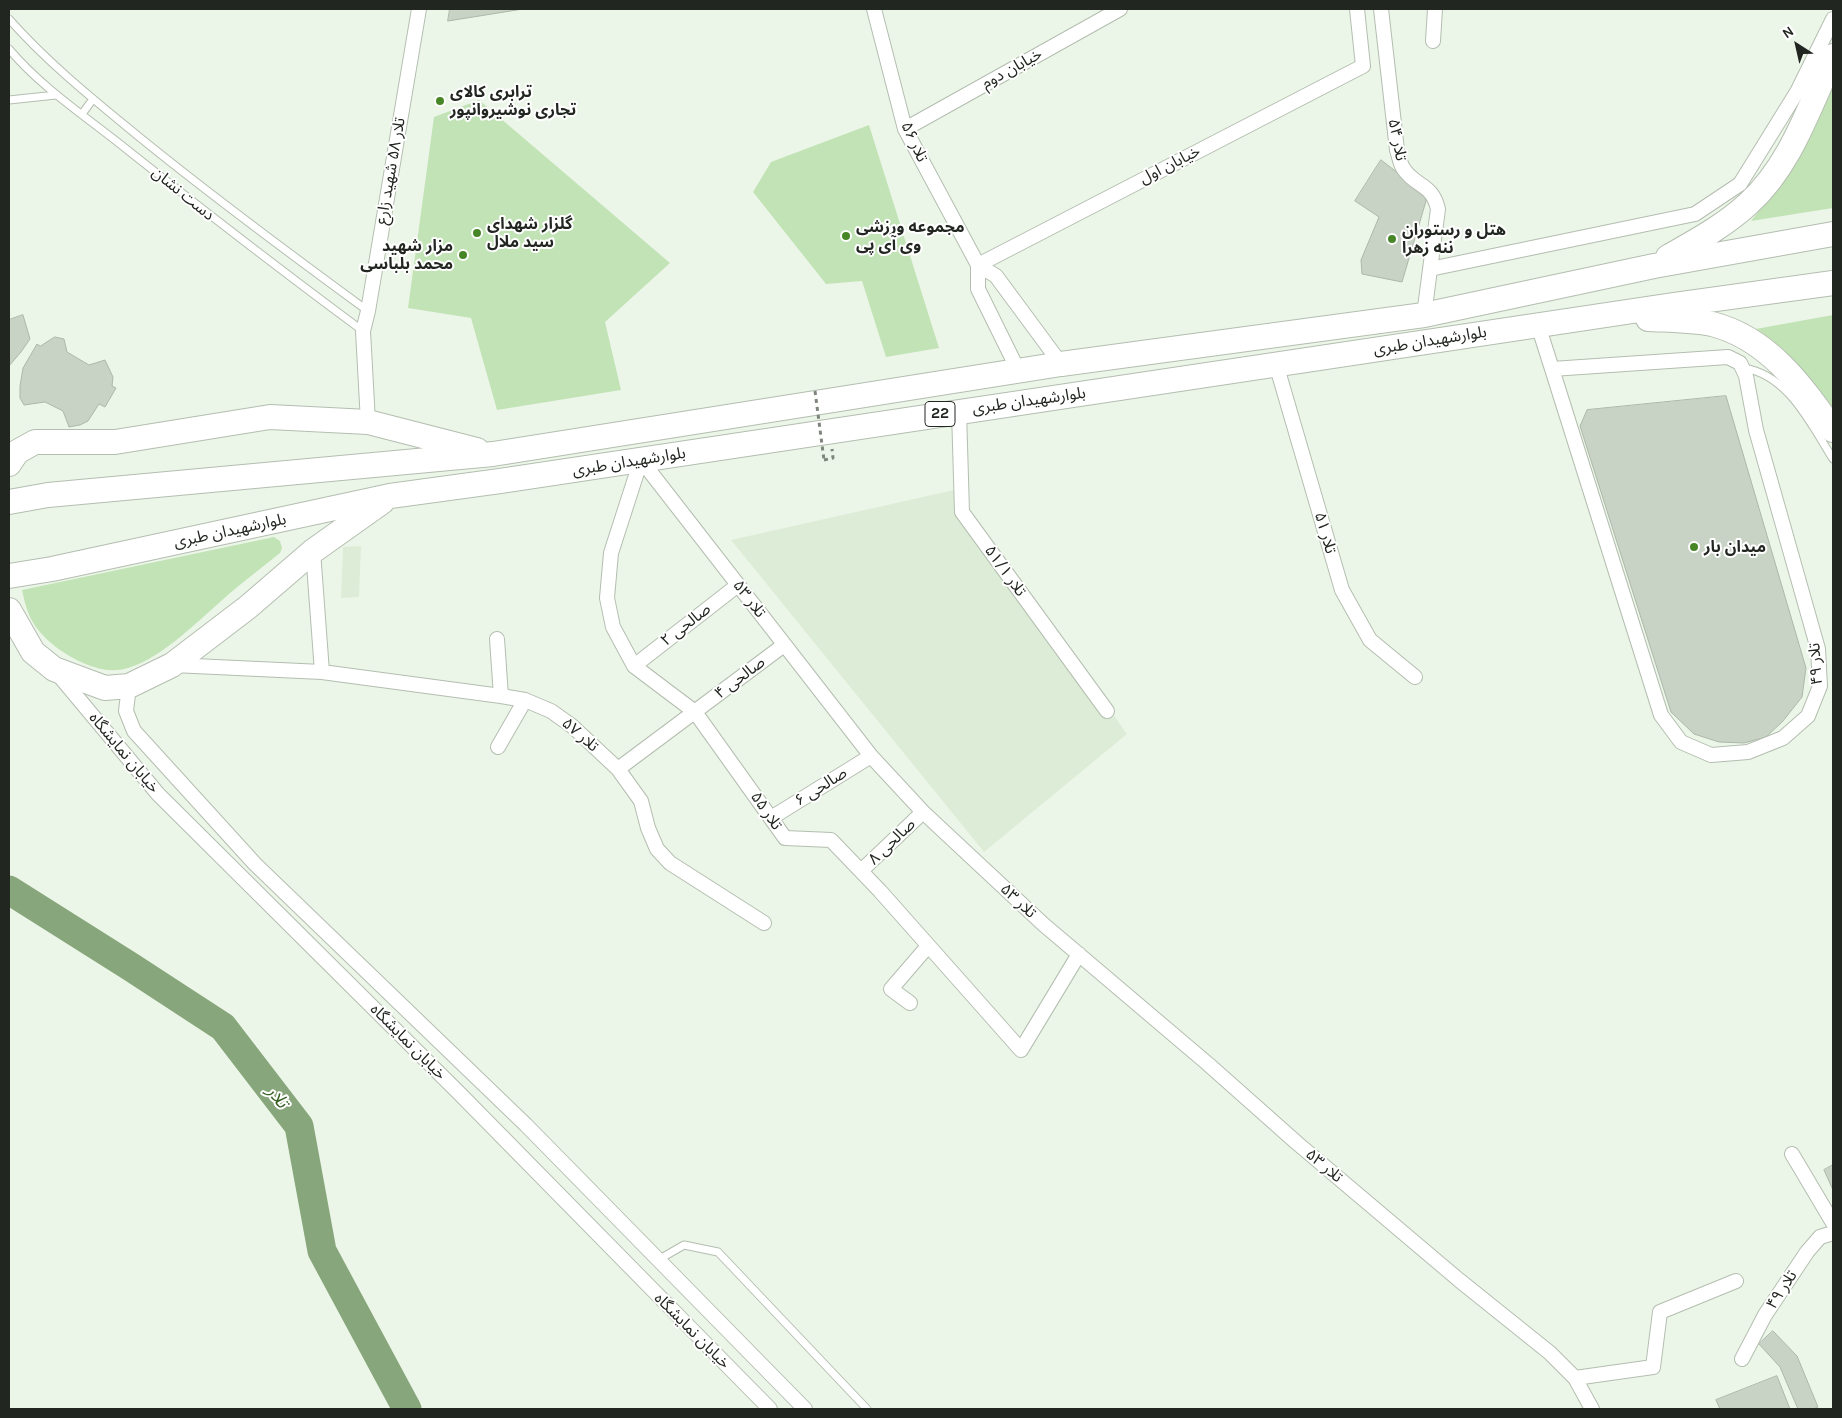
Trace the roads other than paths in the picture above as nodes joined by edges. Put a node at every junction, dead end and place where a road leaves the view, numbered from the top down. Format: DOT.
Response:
graph roads {
  1 [pos="419,9"];
  2 [pos="874,9"];
  3 [pos="1120,9"];
  4 [pos="1357,9"];
  5 [pos="1381,9"];
  6 [pos="1435,9"];
  7 [pos="9,19"];
  8 [pos="1833,19"];
  9 [pos="1433,42"];
  10 [pos="9,49"];
  11 [pos="1833,56"];
  12 [pos="56,95"];
  13 [pos="93,99"];
  14 [pos="9,100"];
  15 [pos="82,114"];
  16 [pos="905,130"];
  17 [pos="1833,234"];
  18 [pos="978,265"];
  19 [pos="1654,266"];
  20 [pos="1430,270"];
  21 [pos="1833,283"];
  22 [pos="368,311"];
  23 [pos="1424,315"];
  24 [pos="1596,316"];
  25 [pos="1538,325"];
  26 [pos="363,331"];
  27 [pos="1061,364"];
  28 [pos="1276,364"];
  29 [pos="1743,368"];
  30 [pos="1552,369"];
  31 [pos="1018,370"];
  32 [pos="959,411"];
  33 [pos="368,422"];
  34 [pos="1833,430"];
  35 [pos="494,454"];
  36 [pos="1833,459"];
  37 [pos="641,460"];
  38 [pos="9,464"];
  39 [pos="390,496"];
  40 [pos="9,502"];
  41 [pos="313,551"];
  42 [pos="9,576"];
  43 [pos="738,585"];
  44 [pos="9,610"];
  45 [pos="497,639"];
  46 [pos="784,645"];
  47 [pos="172,665"];
  48 [pos="634,666"];
  49 [pos="54,669"];
  50 [pos="322,672"];
  51 [pos="1415,676"];
  52 [pos="129,686"];
  53 [pos="501,696"];
  54 [pos="524,700"];
  55 [pos="1107,711"];
  56 [pos="695,712"];
  57 [pos="498,747"];
  58 [pos="871,756"];
  59 [pos="618,769"];
  60 [pos="923,812"];
  61 [pos="771,818"];
  62 [pos="861,871"];
  63 [pos="764,924"];
  64 [pos="928,946"];
  65 [pos="1079,954"];
  66 [pos="910,1003"];
  67 [pos="1792,1154"];
  68 [pos="1833,1223"];
  69 [pos="1833,1233"];
  70 [pos="658,1260"];
  71 [pos="1736,1281"];
  72 [pos="1742,1359"];
  73 [pos="1574,1378"];
  74 [pos="770,1409"];
  75 [pos="805,1409"];
  76 [pos="867,1409"];
  77 [pos="1592,1409"];
  1 -- 22 [label="street, تلار ۵۸ شهید زارع"];
  2 -- 16 [label="street, تلار ۵۶"];
  3 -- 16 [label="street, خیابان دوم"];
  4 -- 18 [label="street, خیابان اول"];
  5 -- 20 [label="street, تلار ۵۴"];
  6 -- 9 [label="street"];
  7 -- 13 [label="lane"];
  8 -- 20 [label="street"];
  10 -- 12 [label="lane, دست نشان"];
  11 -- 19 [label="highway"];
  12 -- 14 [label="lane"];
  12 -- 15 [label="lane, دست نشان"];
  13 -- 15 [label="lane"];
  13 -- 22 [label="lane"];
  15 -- 26 [label="lane, دست نشان"];
  16 -- 18 [label="street, تلار ۵۶"];
  17 -- 19 [label="highway, بلوارشهیدان طبری / 22"];
  18 -- 27 [label="street"];
  18 -- 31 [label="street"];
  19 -- 23 [label="highway, بلوارشهیدان طبری / 22"];
  20 -- 23 [label="street, تلار ۵۴"];
  21 -- 24 [label="highway, بلوارشهیدان طبری / 22"];
  22 -- 26 [label="street, تلار ۵۸ شهید زارع"];
  23 -- 27 [label="highway, بلوارشهیدان طبری / 22"];
  24 -- 25 [label="highway, بلوارشهیدان طبری / 22"];
  24 -- 34 [label="highway"];
  25 -- 28 [label="highway, بلوارشهیدان طبری / 22"];
  25 -- 30 [label="street, تلار ۴۹"];
  26 -- 33 [label="street, تلار ۵۸ شهید زارع"];
  27 -- 31 [label="highway, بلوارشهیدان طبری / 22"];
  28 -- 32 [label="highway, بلوارشهیدان طبری / 22"];
  28 -- 51 [label="street, تلار ۵۱"];
  29 -- 30 [label="street"];
  29 -- 30 [label="street, تلار ۴۹"];
  29 -- 36 [label="lane"];
  31 -- 35 [label="highway, بلوارشهیدان طبری / 22"];
  32 -- 37 [label="highway, بلوارشهیدان طبری / 22"];
  32 -- 55 [label="street, تلار ۵۱/۱"];
  33 -- 35 [label="highway"];
  33 -- 38 [label="highway"];
  35 -- 40 [label="highway, بلوارشهیدان طبری / 22"];
  37 -- 39 [label="highway, بلوارشهیدان طبری / 22"];
  37 -- 43 [label="street, تلار ۵۳"];
  37 -- 48 [label="street, تلار ۵۵"];
  39 -- 41 [label="highway"];
  39 -- 42 [label="highway, بلوارشهیدان طبری / 22"];
  41 -- 47 [label="highway"];
  41 -- 50 [label="street"];
  43 -- 46 [label="street, تلار ۵۳"];
  43 -- 48 [label="street, صالحی ۲"];
  44 -- 49 [label="highway"];
  45 -- 53 [label="street"];
  46 -- 56 [label="street, صالحی ۴"];
  46 -- 58 [label="street, تلار ۵۳"];
  47 -- 50 [label="street, تلار ۵۷"];
  47 -- 52 [label="highway"];
  48 -- 56 [label="street, تلار ۵۵"];
  49 -- 52 [label="highway"];
  49 -- 74 [label="street, خیابان نمایشگاه"];
  50 -- 53 [label="street, تلار ۵۷"];
  52 -- 70 [label="street, خیابان نمایشگاه"];
  53 -- 54 [label="street, تلار ۵۷"];
  54 -- 57 [label="street"];
  54 -- 59 [label="street, تلار ۵۷"];
  56 -- 59 [label="street, صالحی ۴"];
  56 -- 61 [label="street, تلار ۵۵"];
  58 -- 60 [label="street, تلار ۵۳"];
  58 -- 61 [label="street, صالحی ۶"];
  59 -- 63 [label="street, تلار ۵۷"];
  60 -- 62 [label="street, صالحی ۸"];
  60 -- 65 [label="street, تلار ۵۳"];
  61 -- 62 [label="street, تلار ۵۵"];
  62 -- 64 [label="street, تلار ۵۵"];
  64 -- 65 [label="street, تلار ۵۵"];
  64 -- 66 [label="street"];
  65 -- 73 [label="street, تلار ۵۳"];
  67 -- 68 [label="street"];
  69 -- 72 [label="street, تلار ۴۹"];
  70 -- 75 [label="street, خیابان نمایشگاه"];
  70 -- 76 [label="lane"];
  71 -- 73 [label="street"];
  73 -- 77 [label="street, تلار ۵۳"];
}
